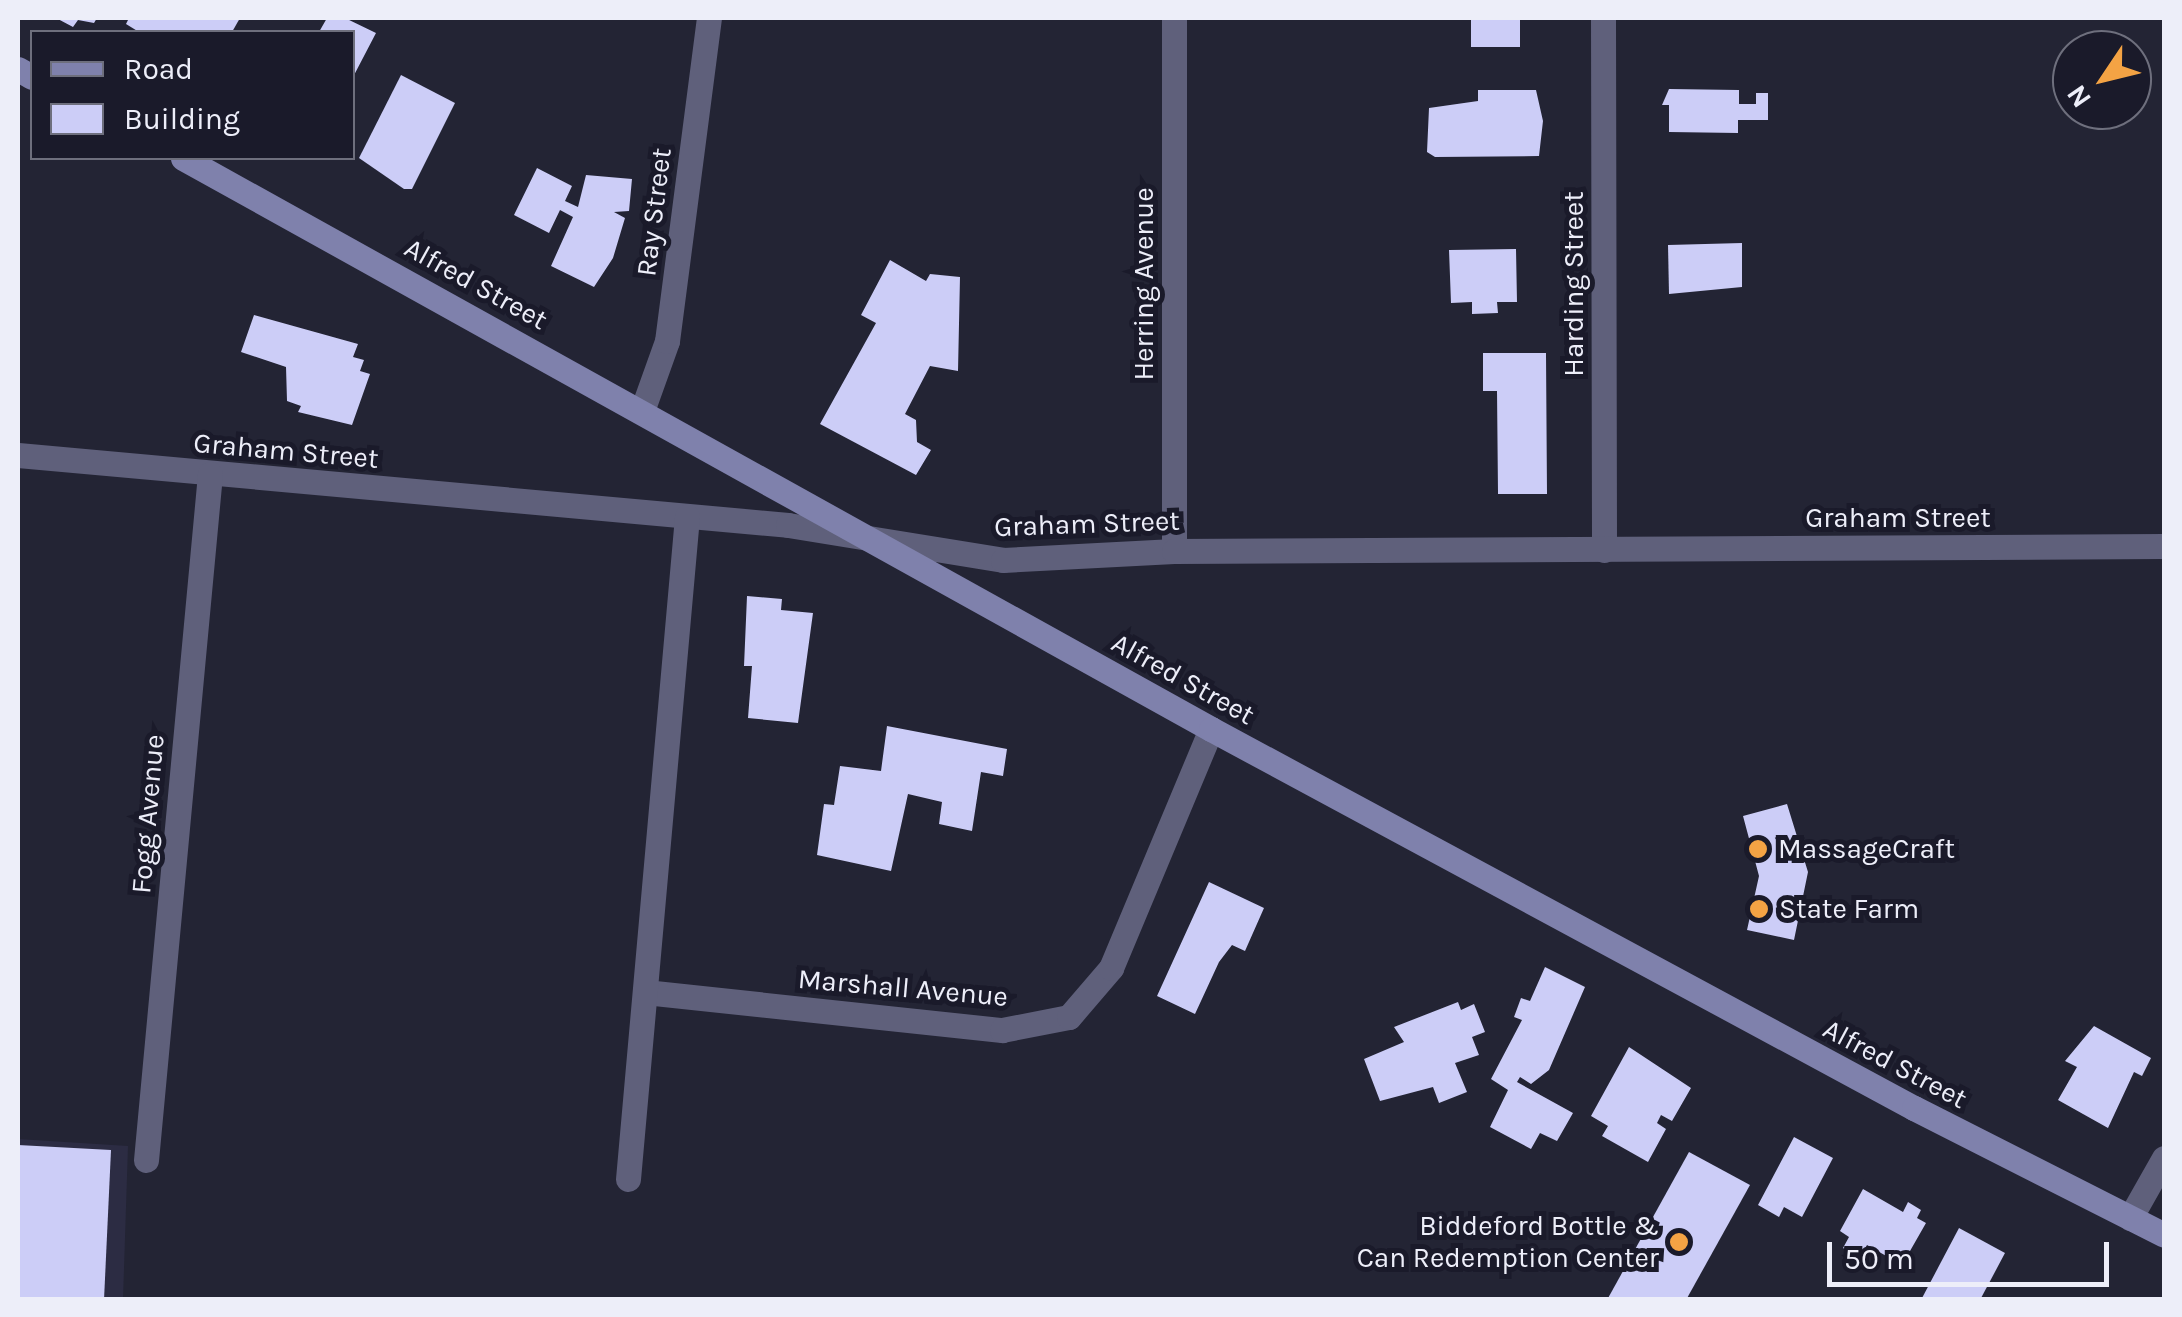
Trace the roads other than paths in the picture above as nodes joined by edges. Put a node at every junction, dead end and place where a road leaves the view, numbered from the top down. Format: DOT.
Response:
graph roads {
  1 [pos="709,18"];
  2 [pos="1174,18"];
  3 [pos="1603,18"];
  4 [pos="186,160"];
  5 [pos="642,411"];
  6 [pos="18,455"];
  7 [pos="210,474"];
  8 [pos="687,517"];
  9 [pos="878,542"];
  10 [pos="2164,546"];
  11 [pos="1604,550"];
  12 [pos="1174,552"];
  13 [pos="1211,728"];
  14 [pos="645,992"];
  15 [pos="2164,1158"];
  16 [pos="146,1160"];
  17 [pos="628,1179"];
  18 [pos="2130,1218"];
  19 [pos="2164,1235"];
  1 -- 5 [label="street, Ray Street"];
  2 -- 12 [label="street, Herring Avenue"];
  3 -- 11 [label="street, Harding Street"];
  4 -- 5 [label="main road, Alfred Street"];
  5 -- 9 [label="main road, Alfred Street"];
  6 -- 7 [label="street, Graham Street"];
  7 -- 8 [label="street, Graham Street"];
  7 -- 16 [label="street, Fogg Avenue"];
  8 -- 9 [label="street, Graham Street"];
  8 -- 14 [label="street"];
  9 -- 12 [label="street, Graham Street"];
  9 -- 13 [label="main road, Alfred Street"];
  10 -- 11 [label="street, Graham Street"];
  11 -- 12 [label="street, Graham Street"];
  13 -- 14 [label="street, Marshall Avenue"];
  13 -- 18 [label="main road, Alfred Street"];
  14 -- 17 [label="street"];
  15 -- 18 [label="street"];
  18 -- 19 [label="main road, Alfred Street"];
}
